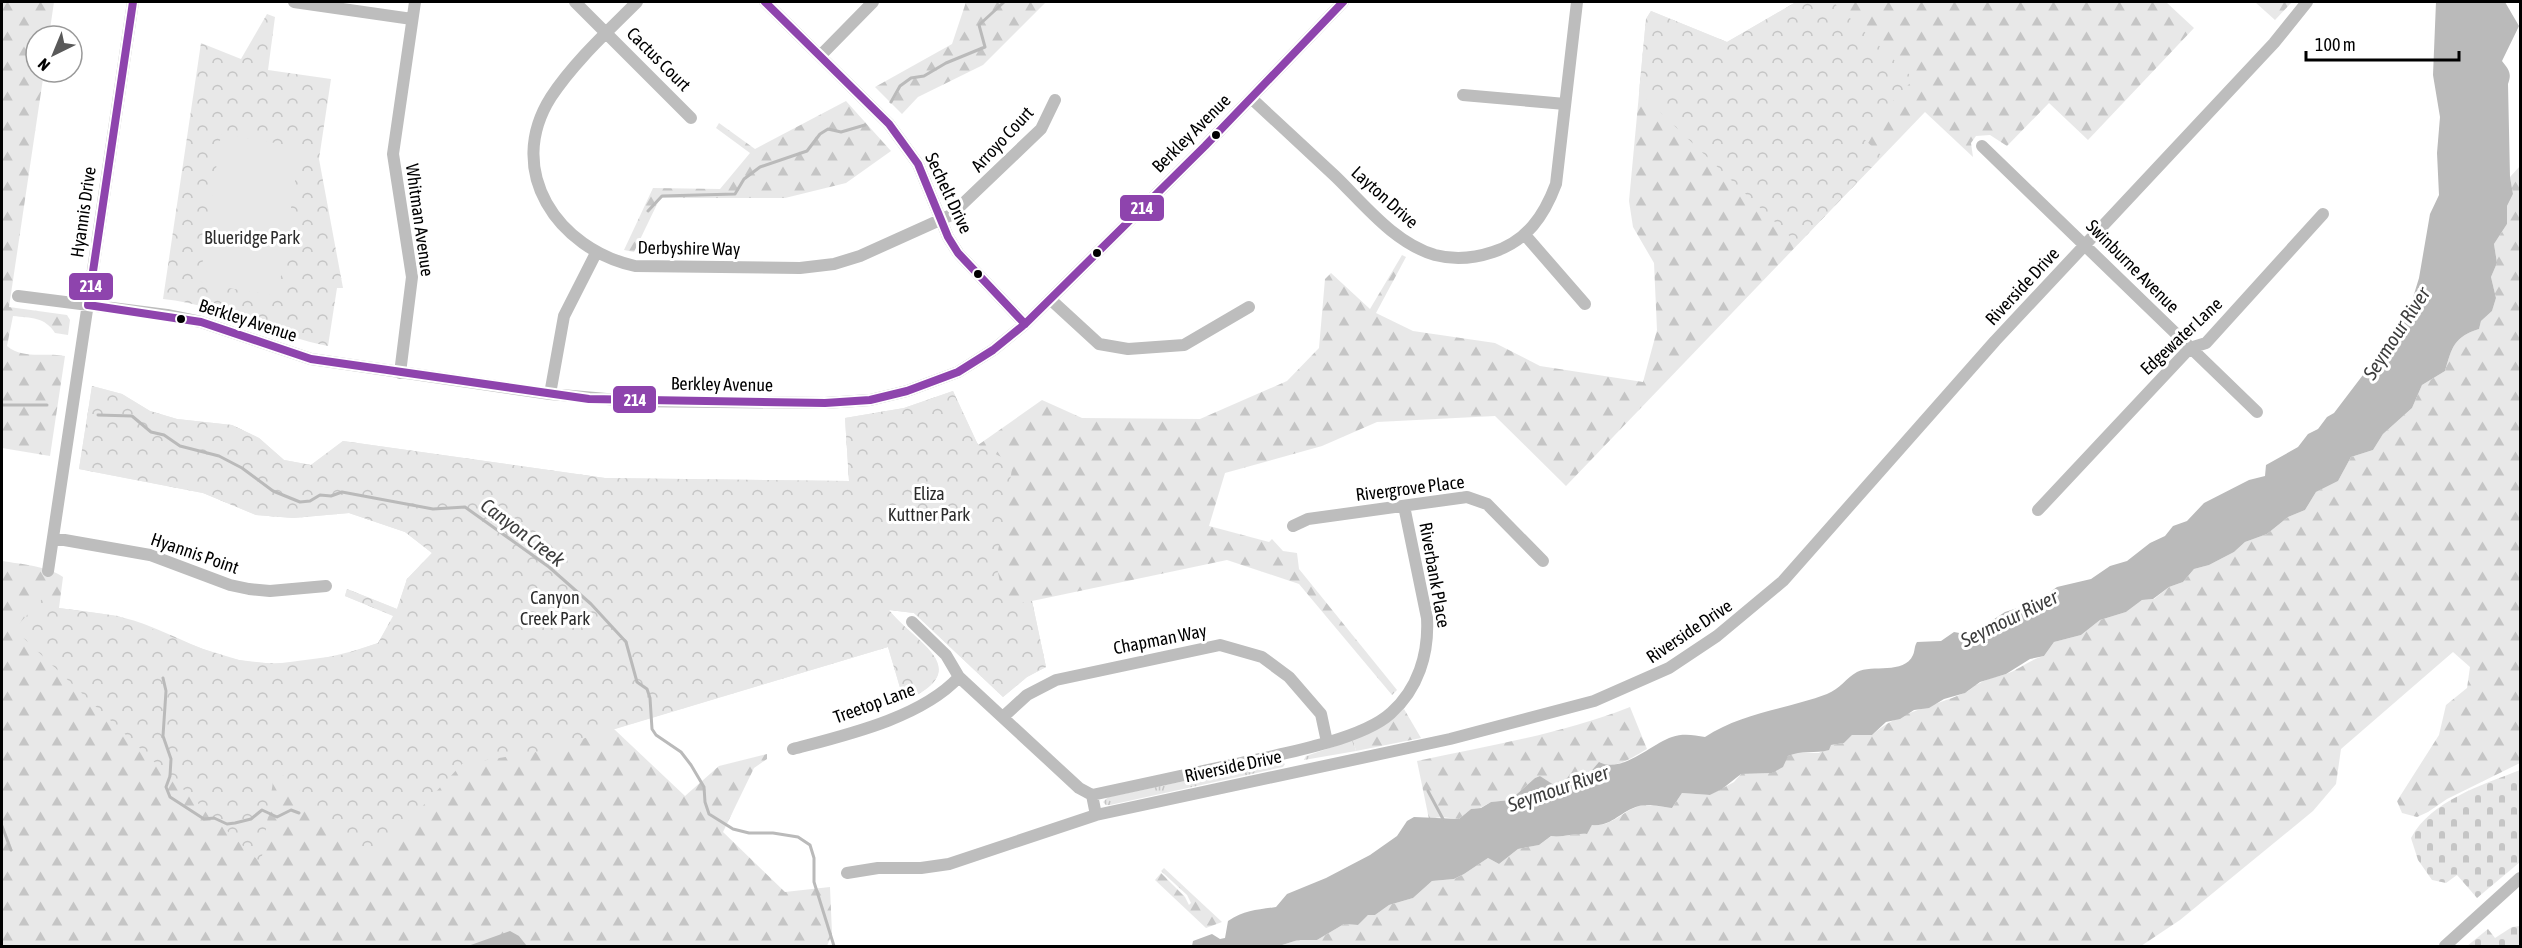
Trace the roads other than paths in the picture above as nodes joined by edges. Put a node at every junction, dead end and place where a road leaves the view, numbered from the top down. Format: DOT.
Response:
graph roads {
  1 [pos="133,2"];
  2 [pos="294,2"];
  3 [pos="415,2"];
  4 [pos="575,2"];
  5 [pos="637,2"];
  6 [pos="765,2"];
  7 [pos="873,2"];
  8 [pos="1343,2"];
  9 [pos="1577,2"];
  10 [pos="2307,2"];
  11 [pos="412,19"];
  12 [pos="607,32"];
  13 [pos="820,56"];
  14 [pos="1463,95"];
  15 [pos="1251,98"];
  16 [pos="1055,100"];
  17 [pos="1565,104"];
  18 [pos="691,118"];
  19 [pos="1982,146"];
  20 [pos="2323,214"];
  21 [pos="941,220"];
  22 [pos="1525,235"];
  23 [pos="2086,244"];
  24 [pos="596,253"];
  25 [pos="18,296"];
  26 [pos="1050,299"];
  27 [pos="1585,304"];
  28 [pos="88,305"];
  29 [pos="1249,307"];
  30 [pos="1025,324"];
  31 [pos="2190,348"];
  32 [pos="400,373"];
  33 [pos="550,394"];
  34 [pos="2257,412"];
  35 [pos="1404,506"];
  36 [pos="2038,510"];
  37 [pos="1293,526"];
  38 [pos="53,538"];
  39 [pos="1543,561"];
  40 [pos="48,571"];
  41 [pos="326,586"];
  42 [pos="912,622"];
  43 [pos="959,677"];
  44 [pos="1003,717"];
  45 [pos="1327,742"];
  46 [pos="793,749"];
  47 [pos="1293,752"];
  48 [pos="1297,770"];
  49 [pos="1092,795"];
  50 [pos="1096,815"];
  51 [pos="847,873"];
  52 [pos="2520,878"];
  53 [pos="2445,946"];
  1 -- 28 [label="street, Hyannis Drive"];
  2 -- 11 [label="street"];
  3 -- 11 [label="street, Whitman Avenue"];
  4 -- 12 [label="street, Cactus Court"];
  5 -- 12 [label="street, Derbyshire Way"];
  6 -- 13 [label="street, Sechelt Drive"];
  7 -- 13 [label="street"];
  8 -- 15 [label="street, Berkley Avenue"];
  9 -- 17 [label="street, Layton Drive"];
  10 -- 23 [label="street, Riverside Drive"];
  11 -- 32 [label="street, Whitman Avenue"];
  12 -- 18 [label="street, Cactus Court"];
  12 -- 24 [label="street, Derbyshire Way"];
  13 -- 21 [label="street, Sechelt Drive"];
  14 -- 17 [label="street"];
  15 -- 22 [label="street, Layton Drive"];
  15 -- 26 [label="street, Berkley Avenue"];
  16 -- 21 [label="street, Arroyo Court"];
  17 -- 22 [label="street, Layton Drive"];
  19 -- 23 [label="street, Swinburne Avenue"];
  20 -- 31 [label="street, Edgewater Lane"];
  21 -- 24 [label="street, Derbyshire Way"];
  21 -- 30 [label="street, Sechelt Drive"];
  22 -- 27 [label="street"];
  23 -- 31 [label="street, Swinburne Avenue"];
  23 -- 48 [label="street, Riverside Drive"];
  24 -- 33 [label="street"];
  25 -- 28 [label="street, Berkley Avenue"];
  26 -- 29 [label="street"];
  26 -- 30 [label="street, Berkley Avenue"];
  28 -- 32 [label="street, Berkley Avenue"];
  28 -- 38 [label="street, Hyannis Drive"];
  30 -- 33 [label="street, Berkley Avenue"];
  31 -- 34 [label="street, Swinburne Avenue"];
  31 -- 36 [label="street, Edgewater Lane"];
  32 -- 33 [label="street, Berkley Avenue"];
  35 -- 37 [label="street, Rivergrove Place"];
  35 -- 39 [label="street, Rivergrove Place"];
  35 -- 45 [label="street, Riverbank Place"];
  38 -- 40 [label="street, Hyannis Drive"];
  38 -- 41 [label="street, Hyannis Point"];
  42 -- 43 [label="street"];
  43 -- 44 [label="street"];
  43 -- 46 [label="street, Treetop Lane"];
  44 -- 45 [label="street, Chapman Way"];
  44 -- 49 [label="street"];
  45 -- 47 [label="street, Riverside Drive"];
  47 -- 48 [label="street"];
  47 -- 49 [label="street, Riverside Drive"];
  48 -- 50 [label="street, Riverside Drive"];
  49 -- 50 [label="street"];
  50 -- 51 [label="street, Riverside Drive"];
  52 -- 53 [label="street"];
}
